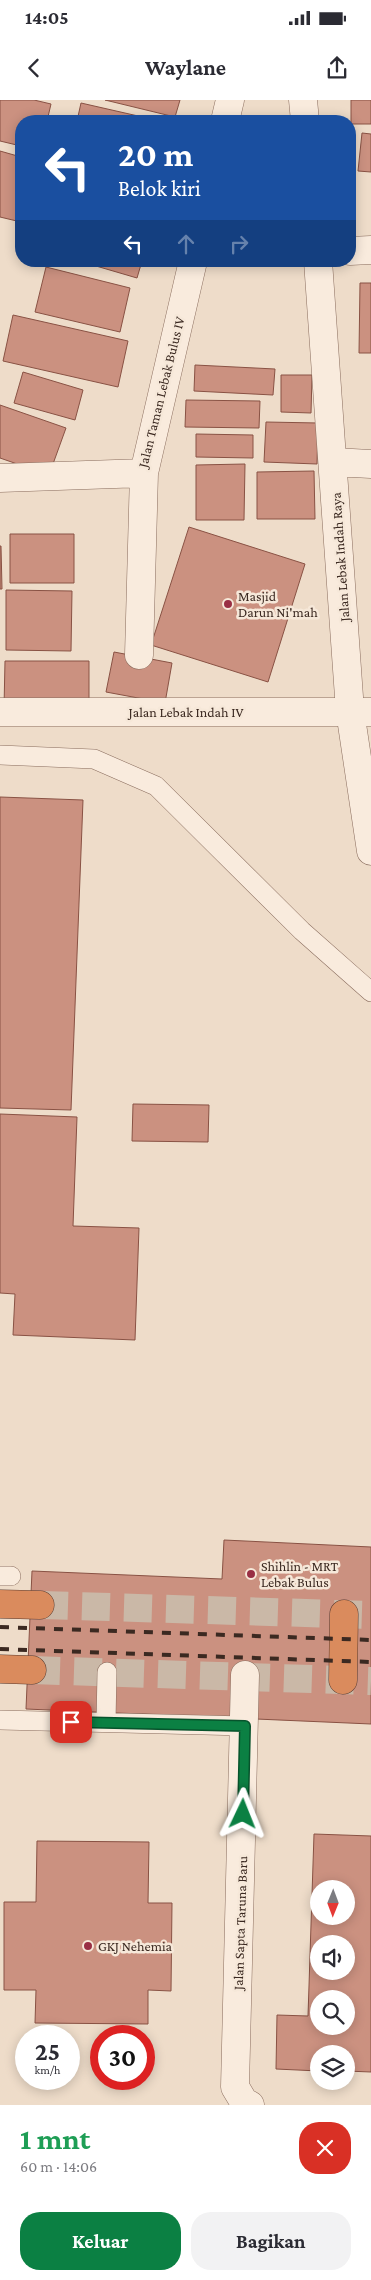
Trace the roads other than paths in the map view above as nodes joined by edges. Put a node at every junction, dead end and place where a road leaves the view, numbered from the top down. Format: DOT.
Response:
graph roads {
  1 [pos="230,100"];
  2 [pos="303,100"];
  3 [pos="226,115"];
  4 [pos="304,115"];
  5 [pos="371,250"];
  6 [pos="356,251"];
  7 [pos="191,267"];
  8 [pos="318,267"];
  9 [pos="334,462"];
  10 [pos="371,464"];
  11 [pos="144,473"];
  12 [pos="0,478"];
  13 [pos="139,655"];
  14 [pos="361,711"];
  15 [pos="0,712"];
  16 [pos="0,755"];
  17 [pos="371,851"];
  18 [pos="371,992"];
  19 [pos="0,1604"];
  20 [pos="40,1605"];
  21 [pos="344,1614"];
  22 [pos="0,1669"];
  23 [pos="32,1670"];
  24 [pos="107,1672"];
  25 [pos="245,1676"];
  26 [pos="343,1680"];
  27 [pos="0,1720"];
  28 [pos="106,1722"];
  29 [pos="245,1726"];
  30 [pos="245,2104"];
  1 -- 3 [label="street"];
  2 -- 4 [label="street"];
  5 -- 6 [label="street"];
  7 -- 11 [label="street, Jalan Taman Lebak Bulus IV"];
  8 -- 9 [label="street, Jalan Lebak Indah Raya"];
  9 -- 10 [label="street"];
  9 -- 14 [label="street, Jalan Lebak Indah Raya"];
  11 -- 12 [label="street, Jalan Taman Lebak Bulus IV"];
  11 -- 13 [label="street"];
  14 -- 15 [label="street, Jalan Lebak Indah IV"];
  14 -- 17 [label="street, Jalan Lebak Indah Raya"];
  16 -- 18 [label="lane"];
  19 -- 20 [label="highway"];
  21 -- 26 [label="highway"];
  22 -- 23 [label="highway"];
  24 -- 28 [label="lane"];
  25 -- 29 [label="street, Jalan Sapta Taruna Baru"];
  27 -- 28 [label="lane"];
  28 -- 29 [label="lane"];
  29 -- 30 [label="street, Jalan Sapta Taruna Baru"];
}
